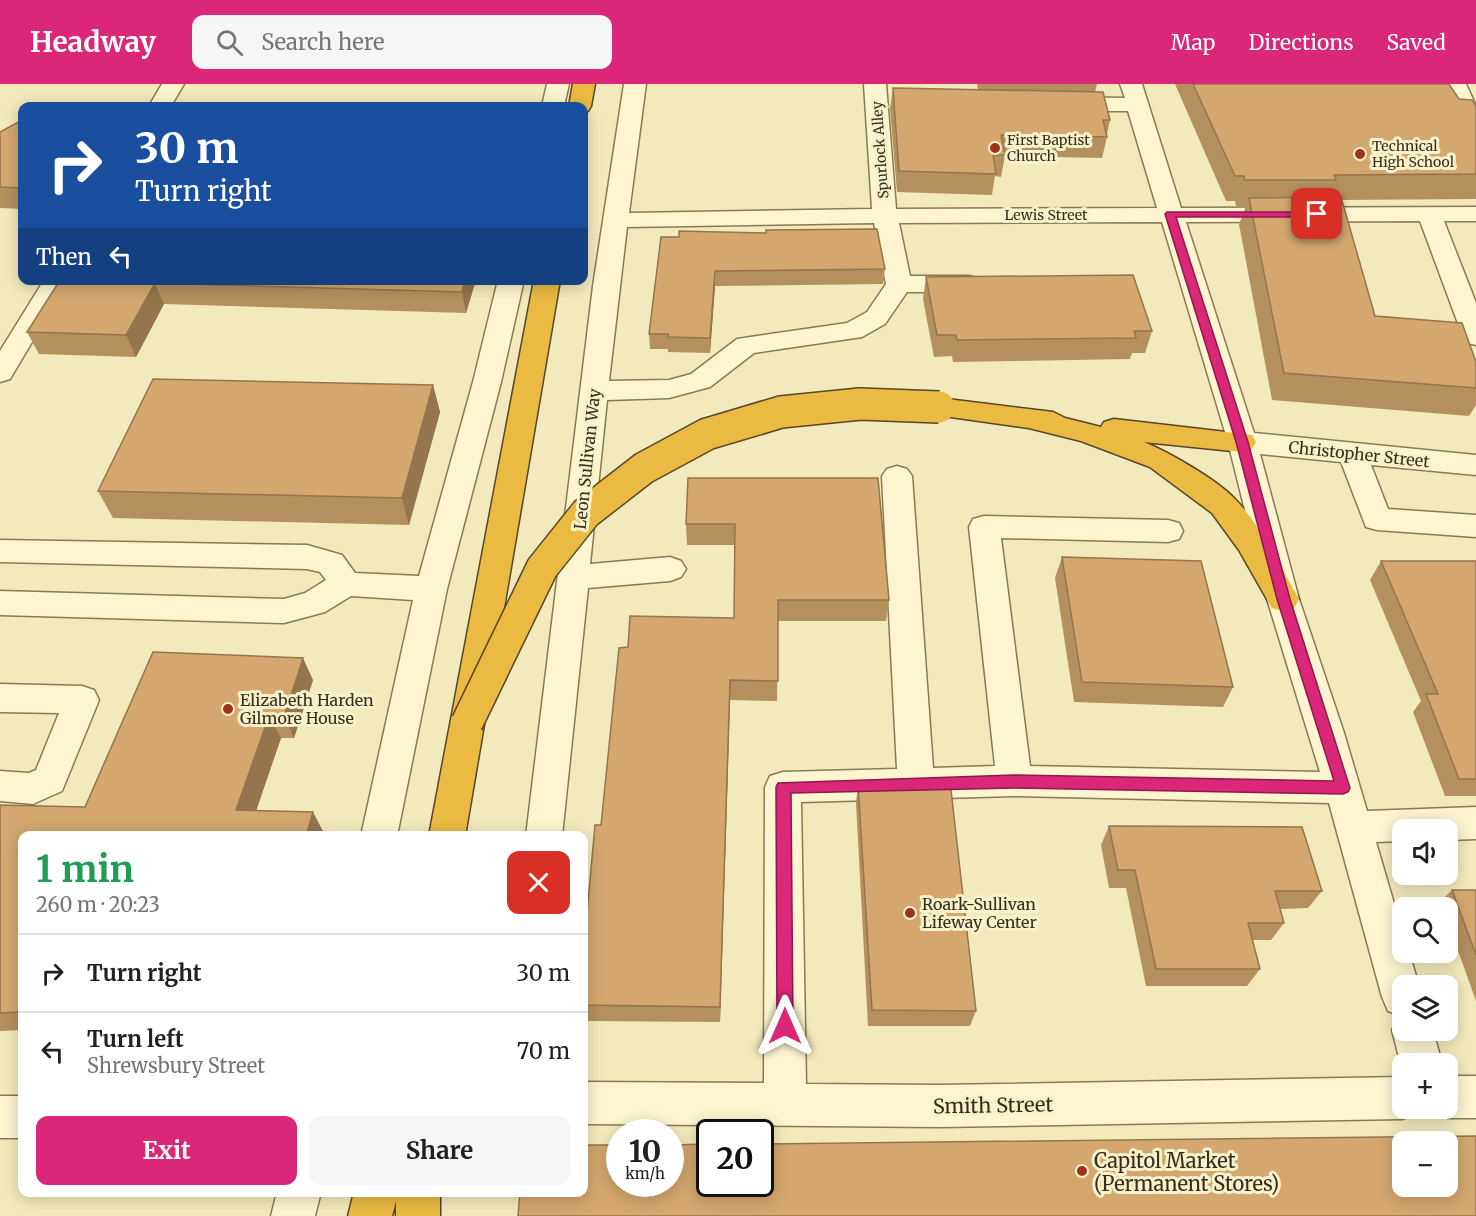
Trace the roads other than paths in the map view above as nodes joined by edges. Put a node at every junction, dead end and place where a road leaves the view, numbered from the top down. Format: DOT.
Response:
graph roads {
  1 [pos="173,84"];
  2 [pos="558,84"];
  3 [pos="584,84"];
  4 [pos="635,84"];
  5 [pos="1455,84"];
  6 [pos="876,92"];
  7 [pos="1134,95"];
  8 [pos="900,100"];
  9 [pos="162,102"];
  10 [pos="554,102"];
  11 [pos="581,102"];
  12 [pos="1041,103"];
  13 [pos="1473,118"];
  14 [pos="1170,214"];
  15 [pos="1429,214"];
  16 [pos="1476,214"];
  17 [pos="885,216"];
  18 [pos="616,220"];
  19 [pos="899,284"];
  20 [pos="991,284"];
  21 [pos="53,285"];
  22 [pos="510,285"];
  23 [pos="546,285"];
  24 [pos="13,334"];
  25 [pos="1476,338"];
  26 [pos="0,373"];
  27 [pos="594,392"];
  28 [pos="1033,420"];
  29 [pos="1242,442"];
  30 [pos="1352,453"];
  31 [pos="1476,465"];
  32 [pos="897,476"];
  33 [pos="1476,526"];
  34 [pos="1168,531"];
  35 [pos="0,551"];
  36 [pos="670,569"];
  37 [pos="574,577"];
  38 [pos="346,584"];
  39 [pos="431,589"];
  40 [pos="1283,599"];
  41 [pos="0,603"];
  42 [pos="0,698"];
  43 [pos="467,723"];
  44 [pos="1014,781"];
  45 [pos="916,784"];
  46 [pos="0,786"];
  47 [pos="1343,788"];
  48 [pos="1476,823"];
  49 [pos="1354,827"];
  50 [pos="380,831"];
  51 [pos="448,831"];
  52 [pos="545,831"];
  53 [pos="1396,975"];
  54 [pos="1458,1097"];
  55 [pos="1476,1097"];
  56 [pos="1392,1098"];
  57 [pos="588,1103"];
  58 [pos="785,1104"];
  59 [pos="18,1117"];
  60 [pos="0,1118"];
  61 [pos="298,1197"];
  62 [pos="375,1197"];
  63 [pos="418,1197"];
  64 [pos="293,1216"];
  65 [pos="370,1216"];
  66 [pos="418,1216"];
  1 -- 9 [label="street"];
  2 -- 10 [label="street"];
  3 -- 11 [label="highway"];
  4 -- 18 [label="street, Leon Sullivan Way"];
  5 -- 13 [label="street"];
  6 -- 8 [label="street"];
  6 -- 17 [label="street, Spurlock Alley"];
  7 -- 12 [label="street"];
  7 -- 14 [label="street"];
  14 -- 15 [label="street, Lewis Street"];
  14 -- 17 [label="street, Lewis Street"];
  14 -- 29 [label="street"];
  15 -- 16 [label="street, Lewis Street"];
  15 -- 25 [label="street"];
  17 -- 18 [label="street, Lewis Street"];
  17 -- 19 [label="street, Spurlock Alley"];
  18 -- 27 [label="street, Leon Sullivan Way"];
  19 -- 20 [label="street"];
  19 -- 27 [label="street"];
  21 -- 24 [label="street"];
  22 -- 39 [label="street"];
  23 -- 43 [label="highway, bridge"];
  24 -- 26 [label="street"];
  27 -- 37 [label="street, Leon Sullivan Way"];
  28 -- 29 [label="highway"];
  28 -- 40 [label="highway"];
  28 -- 43 [label="highway, bridge"];
  29 -- 30 [label="street, Christopher Street"];
  29 -- 40 [label="street"];
  30 -- 31 [label="street, Christopher Street"];
  30 -- 33 [label="street"];
  32 -- 45 [label="street"];
  34 -- 44 [label="street"];
  35 -- 38 [label="street"];
  36 -- 37 [label="street"];
  37 -- 52 [label="street, Leon Sullivan Way"];
  38 -- 39 [label="street"];
  38 -- 41 [label="street"];
  39 -- 50 [label="street"];
  40 -- 47 [label="street"];
  42 -- 46 [label="street"];
  43 -- 51 [label="highway"];
  44 -- 45 [label="street"];
  44 -- 47 [label="street"];
  45 -- 58 [label="street"];
  47 -- 49 [label="street"];
  48 -- 49 [label="street"];
  49 -- 53 [label="street"];
  54 -- 55 [label="street"];
  56 -- 58 [label="street, Smith Street"];
  57 -- 58 [label="street, Smith Street"];
  59 -- 60 [label="street"];
  61 -- 64 [label="street"];
  62 -- 65 [label="highway"];
  63 -- 66 [label="highway"];
}
